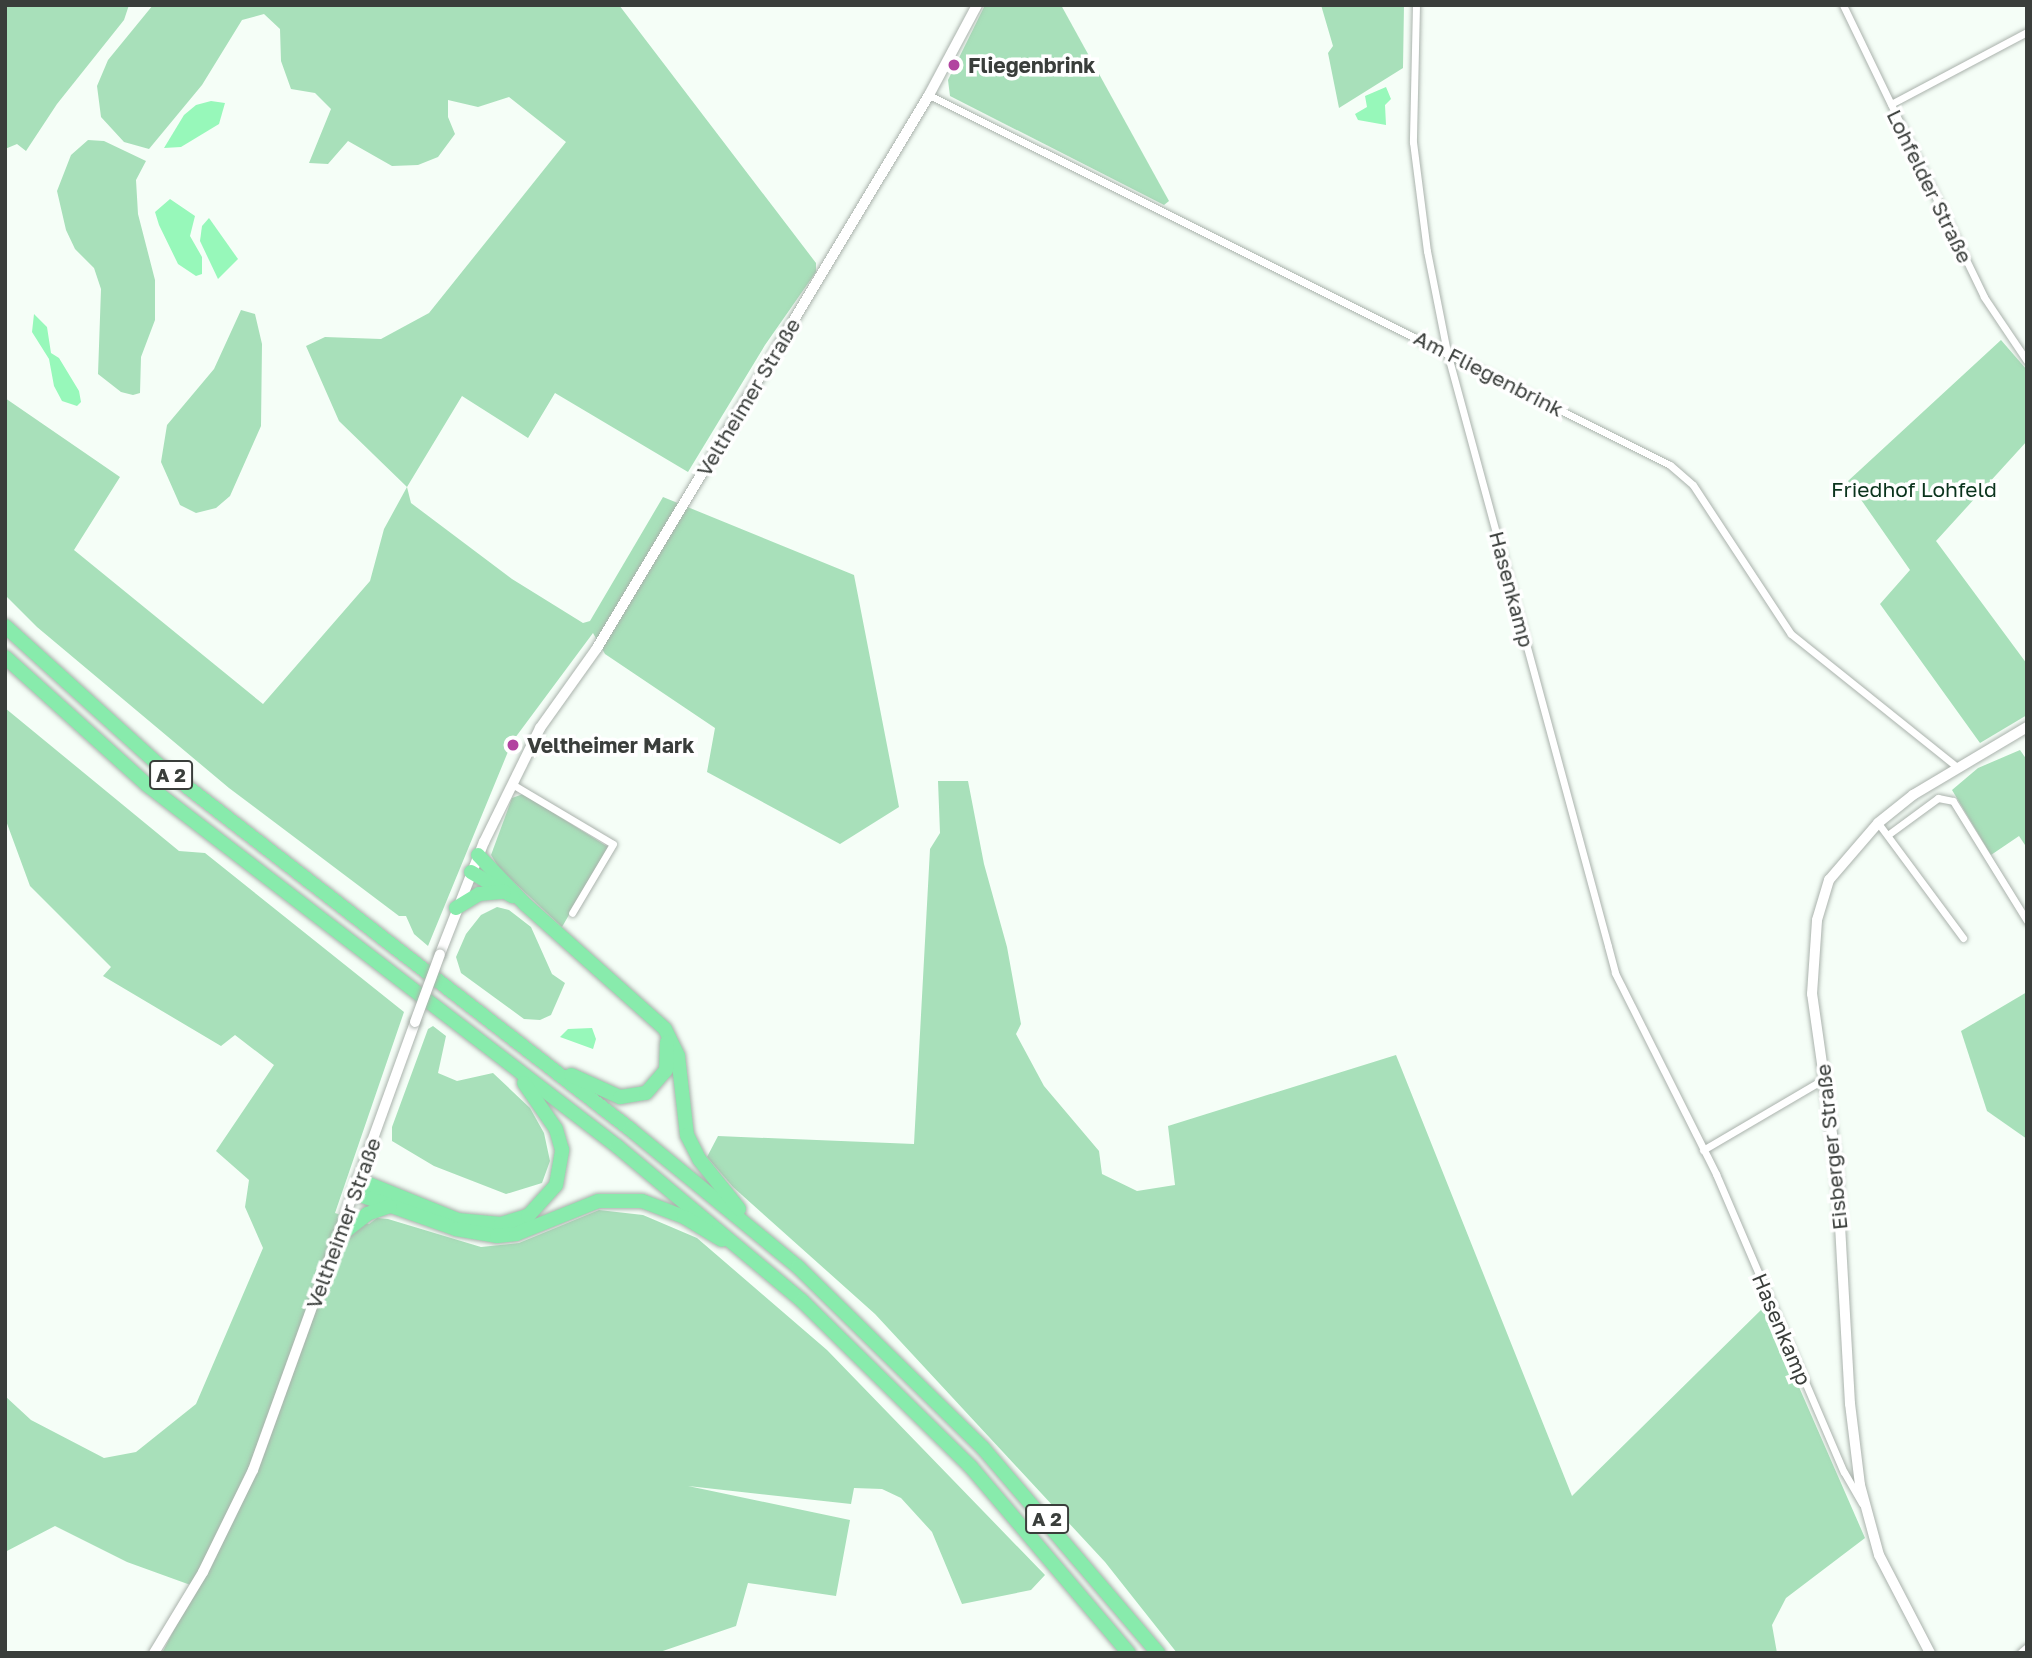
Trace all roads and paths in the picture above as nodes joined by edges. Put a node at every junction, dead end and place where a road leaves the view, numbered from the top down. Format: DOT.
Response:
graph roads {
  1 [pos="977,5"];
  2 [pos="1416,5"];
  3 [pos="1843,5"];
  4 [pos="2027,32"];
  5 [pos="929,95"];
  6 [pos="1891,104"];
  7 [pos="1447,352"];
  8 [pos="2027,360"];
  9 [pos="5,626"];
  10 [pos="5,657"];
  11 [pos="2027,727"];
  12 [pos="1957,767"];
  13 [pos="512,784"];
  14 [pos="1878,823"];
  15 [pos="1889,834"];
  16 [pos="478,855"];
  17 [pos="471,872"];
  18 [pos="504,892"];
  19 [pos="526,905"];
  20 [pos="457,908"];
  21 [pos="572,913"];
  22 [pos="2027,921"];
  23 [pos="1963,938"];
  24 [pos="651,1013"];
  25 [pos="527,1050"];
  26 [pos="507,1063"];
  27 [pos="1824,1079"];
  28 [pos="1703,1150"];
  29 [pos="357,1186"];
  30 [pos="392,1206"];
  31 [pos="758,1232"];
  32 [pos="338,1237"];
  33 [pos="754,1259"];
  34 [pos="1864,1506"];
  35 [pos="2027,1647"];
  36 [pos="154,1653"];
  37 [pos="1129,1653"];
  38 [pos="1158,1653"];
  39 [pos="1930,1653"];
  40 [pos="2020,1653"];
  1 -- 5 [label="main road, Veltheimer Straße"];
  2 -- 7 [label="street, Hasenkamp"];
  3 -- 6 [label="street, Lohfelder Straße"];
  4 -- 6 [label="street"];
  5 -- 7 [label="street, Am Fliegenbrink"];
  5 -- 13 [label="main road, Veltheimer Straße"];
  6 -- 8 [label="street, Lohfelder Straße"];
  7 -- 12 [label="street, Am Fliegenbrink"];
  7 -- 28 [label="street, Hasenkamp"];
  9 -- 25 [label="highway, A 2"];
  10 -- 26 [label="highway, A 2"];
  11 -- 12 [label="main road, Eisberger Straße"];
  12 -- 14 [label="main road, Eisberger Straße"];
  13 -- 16 [label="main road, Veltheimer Straße"];
  13 -- 21 [label="street"];
  14 -- 15 [label="street"];
  14 -- 27 [label="main road, Eisberger Straße"];
  15 -- 22 [label="street"];
  15 -- 23 [label="street"];
  16 -- 17 [label="main road, Veltheimer Straße"];
  16 -- 19 [label="highway"];
  17 -- 18 [label="highway"];
  17 -- 20 [label="main road, Veltheimer Straße"];
  18 -- 19 [label="highway"];
  18 -- 20 [label="highway"];
  19 -- 24 [label="highway"];
  20 -- 29 [label="main road, Veltheimer Straße, bridge"];
  24 -- 25 [label="highway"];
  24 -- 31 [label="highway"];
  25 -- 31 [label="highway, A 2"];
  26 -- 29 [label="highway"];
  26 -- 33 [label="highway, A 2"];
  27 -- 28 [label="street"];
  27 -- 34 [label="main road, Eisberger Straße"];
  28 -- 34 [label="street, Hasenkamp"];
  29 -- 30 [label="highway"];
  29 -- 32 [label="main road, Veltheimer Straße"];
  30 -- 32 [label="highway"];
  30 -- 33 [label="highway"];
  31 -- 38 [label="highway, A 2"];
  32 -- 36 [label="main road, Veltheimer Straße"];
  33 -- 37 [label="highway, A 2"];
  34 -- 39 [label="main road, Eisberger Straße"];
  35 -- 40 [label="street"];
}
